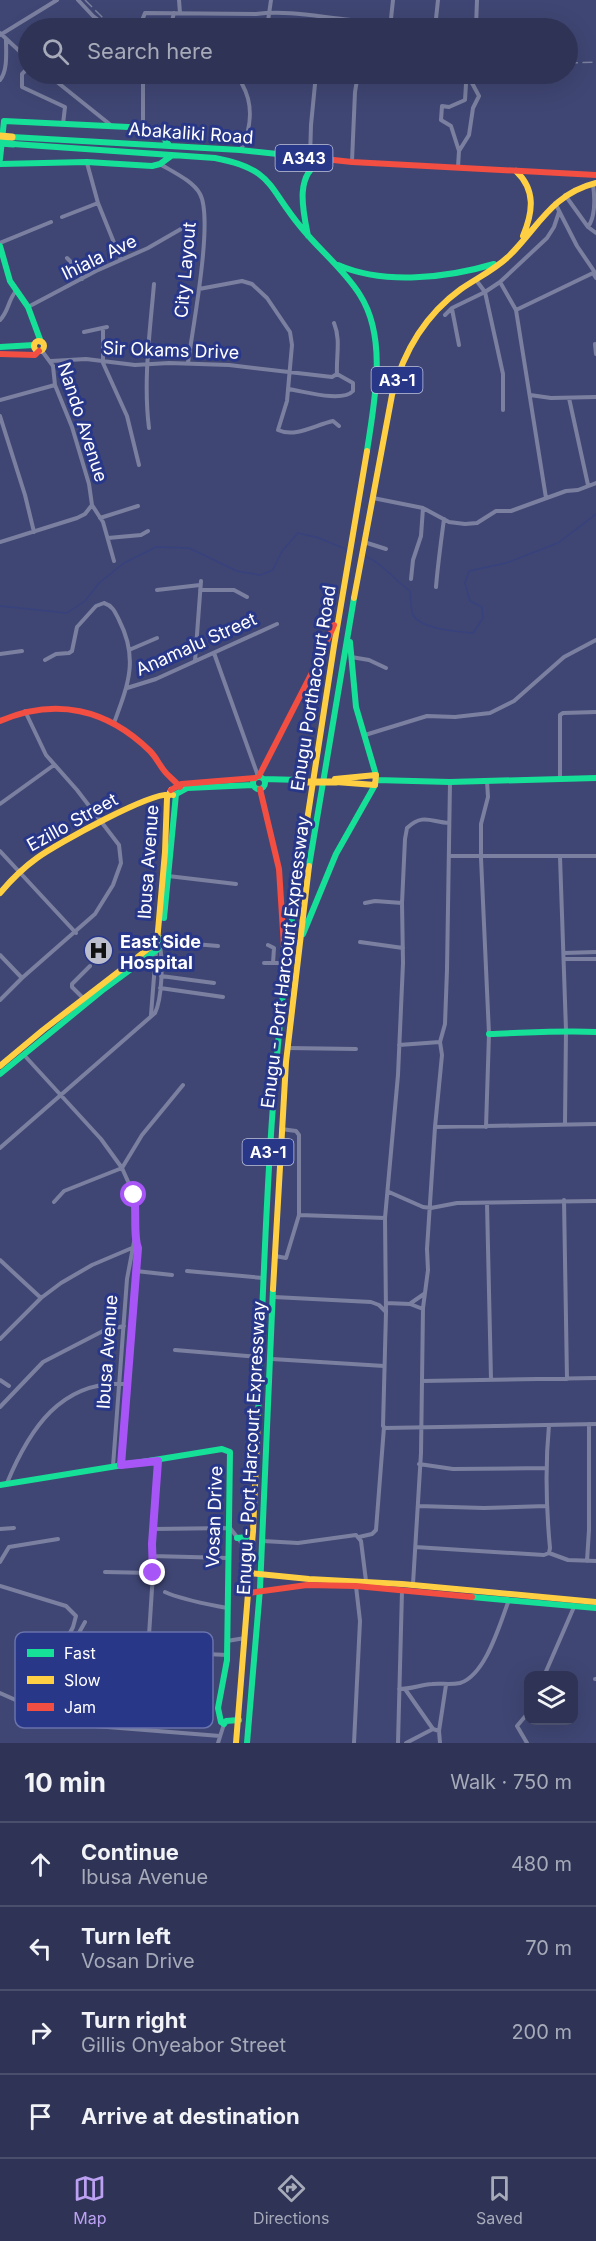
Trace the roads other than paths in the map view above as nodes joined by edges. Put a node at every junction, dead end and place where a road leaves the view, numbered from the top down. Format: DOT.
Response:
graph roads {
  1 [pos="57,0"];
  2 [pos="78,0"];
  3 [pos="178,0"];
  4 [pos="270,0"];
  5 [pos="393,0"];
  6 [pos="438,0"];
  7 [pos="477,0"];
  8 [pos="269,12"];
  9 [pos="177,13"];
  10 [pos="27,18"];
  11 [pos="96,18"];
  12 [pos="143,18"];
  13 [pos="175,18"];
  14 [pos="268,18"];
  15 [pos="337,18"];
  16 [pos="391,18"];
  17 [pos="436,18"];
  18 [pos="476,18"];
  19 [pos="18,24"];
  20 [pos="1,34"];
  21 [pos="6,39"];
  22 [pos="18,50"];
  23 [pos="0,81"];
  24 [pos="22,84"];
  25 [pos="60,84"];
  26 [pos="143,84"];
  27 [pos="242,84"];
  28 [pos="315,84"];
  29 [pos="356,84"];
  30 [pos="466,84"];
  31 [pos="473,84"];
  32 [pos="2,121"];
  33 [pos="63,124"];
  34 [pos="113,126"];
  35 [pos="142,127"];
  36 [pos="0,136"];
  37 [pos="13,141"];
  38 [pos="0,143"];
  39 [pos="165,143"];
  40 [pos="240,150"];
  41 [pos="459,151"];
  42 [pos="154,154"];
  43 [pos="171,156"];
  44 [pos="0,159"];
  45 [pos="310,159"];
  46 [pos="333,160"];
  47 [pos="87,162"];
  48 [pos="352,162"];
  49 [pos="0,164"];
  50 [pos="160,164"];
  51 [pos="145,166"];
  52 [pos="458,167"];
  53 [pos="516,171"];
  54 [pos="596,175"];
  55 [pos="595,183"];
  56 [pos="564,194"];
  57 [pos="555,202"];
  58 [pos="98,203"];
  59 [pos="559,212"];
  60 [pos="62,217"];
  61 [pos="51,222"];
  62 [pos="588,227"];
  63 [pos="181,229"];
  64 [pos="596,233"];
  65 [pos="309,236"];
  66 [pos="520,243"];
  67 [pos="0,247"];
  68 [pos="327,257"];
  69 [pos="67,258"];
  70 [pos="506,258"];
  71 [pos="121,260"];
  72 [pos="595,275"];
  73 [pos="82,279"];
  74 [pos="475,280"];
  75 [pos="500,282"];
  76 [pos="154,284"];
  77 [pos="199,289"];
  78 [pos="16,291"];
  79 [pos="485,292"];
  80 [pos="28,307"];
  81 [pos="452,308"];
  82 [pos="516,310"];
  83 [pos="445,315"];
  84 [pos="0,321"];
  85 [pos="334,323"];
  86 [pos="84,332"];
  87 [pos="595,344"];
  88 [pos="459,345"];
  89 [pos="38,346"];
  90 [pos="0,347"];
  91 [pos="0,354"];
  92 [pos="596,354"];
  93 [pos="51,361"];
  94 [pos="103,363"];
  95 [pos="188,363"];
  96 [pos="147,365"];
  97 [pos="290,372"];
  98 [pos="337,374"];
  99 [pos="55,385"];
  100 [pos="288,389"];
  101 [pos="530,394"];
  102 [pos="596,397"];
  103 [pos="569,398"];
  104 [pos="0,400"];
  105 [pos="503,410"];
  106 [pos="0,416"];
  107 [pos="339,426"];
  108 [pos="149,429"];
  109 [pos="139,465"];
  110 [pos="596,483"];
  111 [pos="588,485"];
  112 [pos="372,498"];
  113 [pos="546,498"];
  114 [pos="92,505"];
  115 [pos="138,506"];
  116 [pos="423,508"];
  117 [pos="100,518"];
  118 [pos="444,518"];
  119 [pos="148,531"];
  120 [pos="34,532"];
  121 [pos="108,538"];
  122 [pos="0,542"];
  123 [pos="363,544"];
  124 [pos="386,549"];
  125 [pos="114,561"];
  126 [pos="411,579"];
  127 [pos="200,586"];
  128 [pos="436,587"];
  129 [pos="158,590"];
  130 [pos="248,597"];
  131 [pos="340,607"];
  132 [pos="277,624"];
  133 [pos="348,631"];
  134 [pos="157,638"];
  135 [pos="596,640"];
  136 [pos="129,650"];
  137 [pos="22,651"];
  138 [pos="214,653"];
  139 [pos="0,654"];
  140 [pos="351,657"];
  141 [pos="45,660"];
  142 [pos="195,662"];
  143 [pos="386,668"];
  144 [pos="127,689"];
  145 [pos="24,710"];
  146 [pos="596,712"];
  147 [pos="0,721"];
  148 [pos="114,723"];
  149 [pos="364,736"];
  150 [pos="54,765"];
  151 [pos="560,778"];
  152 [pos="596,778"];
  153 [pos="376,780"];
  154 [pos="259,781"];
  155 [pos="487,781"];
  156 [pos="450,782"];
  157 [pos="175,791"];
  158 [pos="152,798"];
  159 [pos="0,804"];
  160 [pos="166,807"];
  161 [pos="102,822"];
  162 [pos="449,823"];
  163 [pos="0,851"];
  164 [pos="450,856"];
  165 [pos="596,856"];
  166 [pos="560,857"];
  167 [pos="481,858"];
  168 [pos="18,872"];
  169 [pos="168,876"];
  170 [pos="236,884"];
  171 [pos="0,893"];
  172 [pos="365,903"];
  173 [pos="402,903"];
  174 [pos="76,933"];
  175 [pos="360,942"];
  176 [pos="157,945"];
  177 [pos="268,945"];
  178 [pos="218,946"];
  179 [pos="403,948"];
  180 [pos="298,950"];
  181 [pos="596,952"];
  182 [pos="564,953"];
  183 [pos="0,956"];
  184 [pos="596,958"];
  185 [pos="564,959"];
  186 [pos="264,963"];
  187 [pos="273,963"];
  188 [pos="285,963"];
  189 [pos="90,966"];
  190 [pos="161,976"];
  191 [pos="22,978"];
  192 [pos="214,983"];
  193 [pos="160,988"];
  194 [pos="84,998"];
  195 [pos="223,998"];
  196 [pos="0,1000"];
  197 [pos="78,1007"];
  198 [pos="151,1016"];
  199 [pos="566,1030"];
  200 [pos="596,1032"];
  201 [pos="489,1034"];
  202 [pos="440,1042"];
  203 [pos="399,1046"];
  204 [pos="288,1048"];
  205 [pos="356,1048"];
  206 [pos="21,1052"];
  207 [pos="0,1066"];
  208 [pos="0,1074"];
  209 [pos="183,1085"];
  210 [pos="61,1094"];
  211 [pos="565,1123"];
  212 [pos="596,1124"];
  213 [pos="486,1126"];
  214 [pos="435,1127"];
  215 [pos="281,1129"];
  216 [pos="0,1148"];
  217 [pos="122,1168"];
  218 [pos="389,1192"];
  219 [pos="564,1200"];
  220 [pos="596,1201"];
  221 [pos="54,1202"];
  222 [pos="487,1203"];
  223 [pos="429,1208"];
  224 [pos="299,1215"];
  225 [pos="385,1218"];
  226 [pos="135,1241"];
  227 [pos="132,1248"];
  228 [pos="138,1248"];
  229 [pos="274,1256"];
  230 [pos="0,1260"];
  231 [pos="136,1271"];
  232 [pos="187,1271"];
  233 [pos="172,1275"];
  234 [pos="263,1278"];
  235 [pos="425,1293"];
  236 [pos="273,1297"];
  237 [pos="41,1298"];
  238 [pos="386,1303"];
  239 [pos="410,1304"];
  240 [pos="423,1309"];
  241 [pos="386,1312"];
  242 [pos="124,1326"];
  243 [pos="0,1339"];
  244 [pos="175,1350"];
  245 [pos="260,1357"];
  246 [pos="271,1359"];
  247 [pos="384,1366"];
  248 [pos="596,1378"];
  249 [pos="491,1379"];
  250 [pos="567,1379"];
  251 [pos="0,1380"];
  252 [pos="422,1381"];
  253 [pos="120,1383"];
  254 [pos="127,1384"];
  255 [pos="9,1386"];
  256 [pos="0,1407"];
  257 [pos="589,1424"];
  258 [pos="596,1424"];
  259 [pos="549,1425"];
  260 [pos="421,1426"];
  261 [pos="384,1427"];
  262 [pos="158,1461"];
  263 [pos="419,1464"];
  264 [pos="121,1465"];
  265 [pos="113,1466"];
  266 [pos="545,1468"];
  267 [pos="3,1484"];
  268 [pos="418,1506"];
  269 [pos="546,1506"];
  270 [pos="14,1528"];
  271 [pos="230,1528"];
  272 [pos="0,1529"];
  273 [pos="153,1529"];
  274 [pos="253,1531"];
  275 [pos="359,1537"];
  276 [pos="58,1539"];
  277 [pos="237,1539"];
  278 [pos="263,1541"];
  279 [pos="415,1547"];
  280 [pos="549,1553"];
  281 [pos="251,1555"];
  282 [pos="152,1556"];
  283 [pos="228,1558"];
  284 [pos="587,1561"];
  285 [pos="0,1562"];
  286 [pos="596,1562"];
  287 [pos="105,1572"];
  288 [pos="153,1573"];
  289 [pos="250,1573"];
  290 [pos="261,1574"];
  291 [pos="366,1582"];
  292 [pos="0,1586"];
  293 [pos="356,1586"];
  294 [pos="402,1586"];
  295 [pos="413,1588"];
  296 [pos="165,1592"];
  297 [pos="249,1593"];
  298 [pos="260,1593"];
  299 [pos="509,1600"];
  300 [pos="596,1602"];
  301 [pos="574,1606"];
  302 [pos="226,1608"];
  303 [pos="596,1608"];
  304 [pos="85,1622"];
  305 [pos="70,1632"];
  306 [pos="79,1632"];
  307 [pos="149,1632"];
  308 [pos="246,1638"];
  309 [pos="227,1641"];
  310 [pos="213,1654"];
  311 [pos="227,1655"];
  312 [pos="546,1671"];
  313 [pos="446,1685"];
  314 [pos="399,1689"];
  315 [pos="405,1689"];
  316 [pos="0,1693"];
  317 [pos="15,1700"];
  318 [pos="524,1718"];
  319 [pos="239,1720"];
  320 [pos="224,1724"];
  321 [pos="111,1728"];
  322 [pos="433,1729"];
  323 [pos="439,1731"];
  324 [pos="220,1736"];
  325 [pos="218,1743"];
  326 [pos="236,1743"];
  327 [pos="247,1743"];
  328 [pos="354,1743"];
  329 [pos="398,1743"];
  330 [pos="406,1743"];
  331 [pos="440,1743"];
  332 [pos="527,1743"];
  1 -- 10 [label="street"];
  2 -- 11 [label="street"];
  3 -- 9 [label="street"];
  4 -- 8 [label="street"];
  5 -- 16 [label="street"];
  6 -- 17 [label="street"];
  7 -- 18 [label="street"];
  8 -- 9 [label="street"];
  8 -- 14 [label="street"];
  8 -- 15 [label="street"];
  9 -- 12 [label="street"];
  9 -- 13 [label="street"];
  19 -- 20 [label="street"];
  20 -- 21 [label="street"];
  21 -- 22 [label="street"];
  21 -- 23 [label="street"];
  24 -- 33 [label="street"];
  25 -- 34 [label="street"];
  26 -- 35 [label="street"];
  27 -- 40 [label="street"];
  28 -- 45 [label="street"];
  29 -- 48 [label="street"];
  30 -- 41 [label="street"];
  31 -- 41 [label="street"];
  32 -- 33 [label="main road"];
  32 -- 44 [label="main road"];
  33 -- 34 [label="main road"];
  34 -- 35 [label="main road"];
  35 -- 39 [label="main road"];
  36 -- 37 [label="main road, Abakaliki Road / A343, bridge"];
  37 -- 38 [label="main road, Abakaliki Road / A343, bridge"];
  37 -- 39 [label="main road, Abakaliki Road / A343"];
  37 -- 42 [label="main road, Abakaliki Road / A343"];
  39 -- 40 [label="main road, Abakaliki Road / A343"];
  40 -- 45 [label="main road, Abakaliki Road / A343"];
  41 -- 52 [label="street"];
  42 -- 43 [label="main road, Abakaliki Road / A343"];
  42 -- 51 [label="main road"];
  43 -- 50 [label="main road"];
  43 -- 65 [label="main road, Abakaliki Road / A343"];
  45 -- 46 [label="main road, Abakaliki Road / A343"];
  46 -- 48 [label="main road, Abakaliki Road / A343"];
  46 -- 65 [label="main road, A343"];
  47 -- 49 [label="main road"];
  47 -- 51 [label="main road"];
  47 -- 58 [label="street"];
  48 -- 52 [label="main road, Abakaliki Road / A343"];
  50 -- 51 [label="main road"];
  50 -- 77 [label="street, City Layout"];
  52 -- 53 [label="main road, Abakaliki Road / A343"];
  53 -- 54 [label="main road, Abakaliki Road / A343"];
  53 -- 66 [label="main road, A343"];
  55 -- 56 [label="main road, A343"];
  55 -- 62 [label="street"];
  56 -- 57 [label="main road, A343"];
  56 -- 62 [label="street"];
  57 -- 59 [label="street"];
  57 -- 66 [label="main road, A343"];
  58 -- 60 [label="street"];
  58 -- 71 [label="street"];
  59 -- 72 [label="street"];
  59 -- 75 [label="street"];
  61 -- 67 [label="street"];
  62 -- 64 [label="street"];
  63 -- 71 [label="street, Ihiala Ave"];
  65 -- 68 [label="main road, Enugu Porthacourt Road / A343"];
  66 -- 70 [label="main road, Enugu - Port Harcourt Expressway / A343"];
  67 -- 78 [label="main road"];
  68 -- 70 [label="main road, A343"];
  68 -- 131 [label="main road, Enugu Porthacourt Road / A3-1"];
  69 -- 73 [label="street"];
  70 -- 74 [label="main road, Enugu - Port Harcourt Expressway / A3-1"];
  71 -- 73 [label="street, Ihiala Ave"];
  72 -- 82 [label="street"];
  73 -- 80 [label="street, Ihiala Ave"];
  74 -- 79 [label="street"];
  74 -- 112 [label="main road, Enugu - Port Harcourt Expressway / A3-1"];
  75 -- 79 [label="street"];
  75 -- 82 [label="street"];
  76 -- 96 [label="street"];
  77 -- 95 [label="street, City Layout"];
  77 -- 97 [label="street"];
  78 -- 80 [label="main road"];
  78 -- 84 [label="street"];
  79 -- 81 [label="street"];
  79 -- 105 [label="street"];
  80 -- 89 [label="main road"];
  81 -- 83 [label="street"];
  81 -- 88 [label="street"];
  82 -- 101 [label="street"];
  85 -- 98 [label="street"];
  86 -- 94 [label="street"];
  87 -- 92 [label="street"];
  89 -- 90 [label="main road"];
  89 -- 91 [label="main road"];
  89 -- 93 [label="street, Nando Avenue"];
  93 -- 94 [label="street, Sir Okams Drive"];
  93 -- 99 [label="street, Nando Avenue"];
  94 -- 96 [label="street, Sir Okams Drive"];
  94 -- 109 [label="street"];
  95 -- 96 [label="street, Sir Okams Drive"];
  95 -- 97 [label="street, Sir Okams Drive"];
  96 -- 108 [label="street"];
  97 -- 98 [label="street, Sir Okams Drive"];
  97 -- 100 [label="street"];
  98 -- 100 [label="street"];
  99 -- 104 [label="street"];
  99 -- 114 [label="street, Nando Avenue"];
  100 -- 107 [label="street"];
  101 -- 103 [label="street"];
  101 -- 113 [label="street"];
  102 -- 103 [label="street"];
  103 -- 111 [label="street"];
  106 -- 120 [label="street"];
  110 -- 111 [label="street"];
  111 -- 113 [label="street"];
  112 -- 116 [label="street"];
  112 -- 123 [label="main road, Enugu - Port Harcourt Expressway / A3-1"];
  113 -- 118 [label="street"];
  114 -- 117 [label="street"];
  114 -- 120 [label="street"];
  115 -- 117 [label="street"];
  116 -- 118 [label="street"];
  116 -- 126 [label="street"];
  117 -- 121 [label="street"];
  118 -- 128 [label="street"];
  119 -- 121 [label="street"];
  120 -- 122 [label="street"];
  121 -- 125 [label="street"];
  123 -- 124 [label="street"];
  123 -- 133 [label="main road, Enugu - Port Harcourt Expressway / A3-1"];
  127 -- 129 [label="street"];
  127 -- 130 [label="street"];
  127 -- 142 [label="street"];
  131 -- 154 [label="main road"];
  131 -- 188 [label="main road, Enugu Porthacourt Road / A3-1"];
  132 -- 138 [label="street, Anamalu Street"];
  133 -- 140 [label="main road"];
  133 -- 180 [label="main road, Enugu - Port Harcourt Expressway / A3-1"];
  134 -- 136 [label="street"];
  135 -- 149 [label="street"];
  136 -- 141 [label="street"];
  136 -- 144 [label="street"];
  137 -- 139 [label="street"];
  138 -- 142 [label="street, Anamalu Street"];
  138 -- 154 [label="street"];
  140 -- 143 [label="street"];
  140 -- 149 [label="main road"];
  142 -- 144 [label="street, Anamalu Street"];
  144 -- 148 [label="street"];
  145 -- 147 [label="main road"];
  145 -- 148 [label="main road"];
  145 -- 150 [label="street"];
  146 -- 151 [label="street"];
  148 -- 157 [label="main road"];
  149 -- 153 [label="main road"];
  150 -- 159 [label="street"];
  150 -- 161 [label="street"];
  151 -- 152 [label="main road, Ezillo Street"];
  151 -- 155 [label="main road, Ezillo Street"];
  153 -- 154 [label="main road, Ezillo Street, bridge"];
  153 -- 156 [label="main road, Ezillo Street"];
  153 -- 180 [label="main road"];
  154 -- 157 [label="main road, Ezillo Street"];
  154 -- 188 [label="main road"];
  155 -- 156 [label="main road, Ezillo Street"];
  155 -- 167 [label="street"];
  156 -- 162 [label="street"];
  157 -- 158 [label="main road, Ezillo Street"];
  157 -- 160 [label="main road, Ibusa Avenue"];
  157 -- 169 [label="main road, Ibusa Avenue"];
  158 -- 160 [label="main road"];
  158 -- 161 [label="main road, Ezillo Street"];
  160 -- 176 [label="main road, Ibusa Avenue"];
  161 -- 168 [label="main road, Ezillo Street"];
  161 -- 174 [label="street"];
  162 -- 164 [label="street"];
  162 -- 173 [label="street"];
  163 -- 168 [label="street"];
  164 -- 167 [label="street"];
  164 -- 202 [label="street"];
  165 -- 166 [label="street"];
  166 -- 167 [label="street"];
  166 -- 182 [label="street"];
  167 -- 201 [label="street"];
  168 -- 171 [label="main road, Ezillo Street"];
  168 -- 174 [label="street"];
  169 -- 170 [label="street"];
  169 -- 176 [label="main road, Ibusa Avenue"];
  172 -- 173 [label="street"];
  173 -- 179 [label="street"];
  174 -- 191 [label="street"];
  175 -- 179 [label="street"];
  176 -- 178 [label="street"];
  176 -- 190 [label="street, Ibusa Avenue"];
  176 -- 194 [label="main road"];
  176 -- 197 [label="main road"];
  176 -- 198 [label="street, Ibusa Avenue"];
  177 -- 187 [label="street"];
  179 -- 203 [label="street"];
  180 -- 204 [label="main road, Enugu - Port Harcourt Expressway / A3-1"];
  181 -- 182 [label="street"];
  182 -- 185 [label="street"];
  183 -- 191 [label="street"];
  184 -- 185 [label="street"];
  185 -- 199 [label="street"];
  186 -- 187 [label="street"];
  187 -- 188 [label="street"];
  188 -- 234 [label="main road, Enugu Porthacourt Road / A3-1"];
  189 -- 194 [label="street"];
  190 -- 192 [label="street"];
  190 -- 193 [label="street, Ibusa Avenue"];
  191 -- 196 [label="street"];
  193 -- 195 [label="street"];
  193 -- 198 [label="street, Ibusa Avenue"];
  194 -- 197 [label="main road"];
  197 -- 206 [label="main road"];
  198 -- 210 [label="street"];
  199 -- 200 [label="main road"];
  199 -- 201 [label="main road"];
  199 -- 211 [label="street"];
  201 -- 213 [label="street"];
  202 -- 203 [label="street"];
  202 -- 214 [label="street"];
  203 -- 218 [label="street"];
  204 -- 205 [label="street"];
  204 -- 215 [label="main road, Enugu - Port Harcourt Expressway / A3-1"];
  206 -- 207 [label="main road"];
  206 -- 208 [label="main road"];
  206 -- 210 [label="street, Ibusa Avenue"];
  209 -- 217 [label="street"];
  210 -- 216 [label="street"];
  210 -- 217 [label="street, Ibusa Avenue"];
  211 -- 212 [label="street"];
  211 -- 213 [label="street"];
  213 -- 214 [label="street"];
  214 -- 223 [label="street"];
  215 -- 224 [label="street"];
  215 -- 229 [label="main road, Enugu - Port Harcourt Expressway / A3-1"];
  217 -- 221 [label="street"];
  217 -- 226 [label="street, Ibusa Avenue"];
  218 -- 223 [label="street"];
  218 -- 225 [label="street"];
  219 -- 220 [label="street"];
  219 -- 222 [label="street"];
  219 -- 250 [label="street"];
  222 -- 223 [label="street"];
  222 -- 249 [label="street"];
  223 -- 235 [label="street"];
  224 -- 225 [label="street"];
  224 -- 229 [label="street"];
  225 -- 238 [label="street"];
  226 -- 227 [label="street, Ibusa Avenue"];
  226 -- 228 [label="street, Ibusa Avenue"];
  227 -- 228 [label="street"];
  227 -- 237 [label="street"];
  227 -- 242 [label="street, Ibusa Avenue"];
  228 -- 231 [label="street, Ibusa Avenue"];
  229 -- 236 [label="main road, Enugu - Port Harcourt Expressway / A3-1"];
  230 -- 237 [label="street"];
  231 -- 233 [label="street"];
  231 -- 254 [label="street, Ibusa Avenue"];
  232 -- 234 [label="street"];
  234 -- 245 [label="main road, Enugu Porthacourt Road / A3-1"];
  235 -- 239 [label="street"];
  235 -- 240 [label="street"];
  236 -- 241 [label="street"];
  236 -- 246 [label="main road, Enugu - Port Harcourt Expressway / A3-1"];
  237 -- 243 [label="street"];
  238 -- 239 [label="street"];
  238 -- 241 [label="street"];
  239 -- 240 [label="street"];
  240 -- 252 [label="street"];
  241 -- 247 [label="street"];
  242 -- 253 [label="street, Ibusa Avenue"];
  242 -- 256 [label="street"];
  244 -- 245 [label="street"];
  245 -- 274 [label="main road, Enugu Porthacourt Road / A3-1"];
  246 -- 247 [label="street"];
  246 -- 278 [label="main road, Enugu - Port Harcourt Expressway / A3-1"];
  247 -- 261 [label="street"];
  248 -- 250 [label="street"];
  249 -- 250 [label="street"];
  249 -- 252 [label="street"];
  251 -- 255 [label="street"];
  252 -- 260 [label="street"];
  253 -- 254 [label="street"];
  253 -- 265 [label="street, Ibusa Avenue"];
  253 -- 267 [label="street"];
  254 -- 264 [label="street, Ibusa Avenue"];
  257 -- 258 [label="street"];
  257 -- 259 [label="street"];
  257 -- 284 [label="street"];
  259 -- 260 [label="street"];
  259 -- 266 [label="street"];
  260 -- 261 [label="street"];
  260 -- 263 [label="street"];
  261 -- 275 [label="street"];
  262 -- 264 [label="main road, Vosan Drive"];
  262 -- 271 [label="main road, Vosan Drive"];
  262 -- 273 [label="street"];
  263 -- 266 [label="street"];
  263 -- 268 [label="street"];
  264 -- 265 [label="main road, Vosan Drive"];
  265 -- 267 [label="main road, Vosan Drive"];
  266 -- 269 [label="street"];
  268 -- 269 [label="street"];
  268 -- 279 [label="street"];
  269 -- 280 [label="street"];
  270 -- 272 [label="street"];
  271 -- 273 [label="street"];
  271 -- 277 [label="street"];
  271 -- 283 [label="main road, Vosan Drive"];
  273 -- 282 [label="street"];
  274 -- 277 [label="main road"];
  274 -- 281 [label="main road, Enugu Porthacourt Road / A3-1"];
  275 -- 278 [label="street"];
  275 -- 291 [label="street"];
  276 -- 285 [label="street"];
  277 -- 281 [label="street"];
  278 -- 290 [label="main road, Enugu - Port Harcourt Expressway / A3-1"];
  279 -- 280 [label="street"];
  279 -- 295 [label="street"];
  280 -- 284 [label="street"];
  281 -- 289 [label="main road, Enugu Porthacourt Road / A3-1"];
  282 -- 283 [label="street"];
  282 -- 288 [label="street"];
  283 -- 302 [label="main road, Vosan Drive"];
  284 -- 286 [label="street"];
  287 -- 288 [label="street"];
  288 -- 307 [label="street"];
  289 -- 290 [label="main road"];
  289 -- 297 [label="main road, Enugu Porthacourt Road / A3-1"];
  290 -- 291 [label="main road"];
  290 -- 298 [label="main road, Enugu - Port Harcourt Expressway / A3-1"];
  291 -- 294 [label="main road"];
  292 -- 305 [label="street"];
  293 -- 294 [label="main road"];
  293 -- 298 [label="main road"];
  293 -- 328 [label="street"];
  294 -- 295 [label="main road"];
  294 -- 314 [label="street"];
  295 -- 299 [label="main road"];
  295 -- 300 [label="main road"];
  296 -- 302 [label="street"];
  297 -- 298 [label="main road"];
  297 -- 308 [label="main road, Enugu Porthacourt Road / A3-1"];
  298 -- 327 [label="main road, Enugu - Port Harcourt Expressway / A3-1"];
  299 -- 301 [label="main road"];
  299 -- 313 [label="street"];
  301 -- 303 [label="main road"];
  301 -- 312 [label="street"];
  302 -- 309 [label="main road, Vosan Drive"];
  304 -- 306 [label="street"];
  308 -- 309 [label="street"];
  308 -- 319 [label="main road, Enugu Porthacourt Road / A3-1"];
  309 -- 311 [label="main road, Vosan Drive"];
  310 -- 311 [label="street"];
  311 -- 320 [label="main road, Vosan Drive"];
  313 -- 315 [label="street"];
  313 -- 323 [label="street"];
  314 -- 315 [label="street"];
  314 -- 329 [label="street"];
  315 -- 322 [label="street"];
  316 -- 317 [label="street"];
  318 -- 332 [label="street"];
  319 -- 320 [label="main road"];
  319 -- 326 [label="main road, Enugu Porthacourt Road / A3-1"];
  320 -- 324 [label="street"];
  321 -- 324 [label="street"];
  322 -- 323 [label="street"];
  322 -- 330 [label="street"];
  323 -- 331 [label="street"];
  324 -- 325 [label="street"];
}
